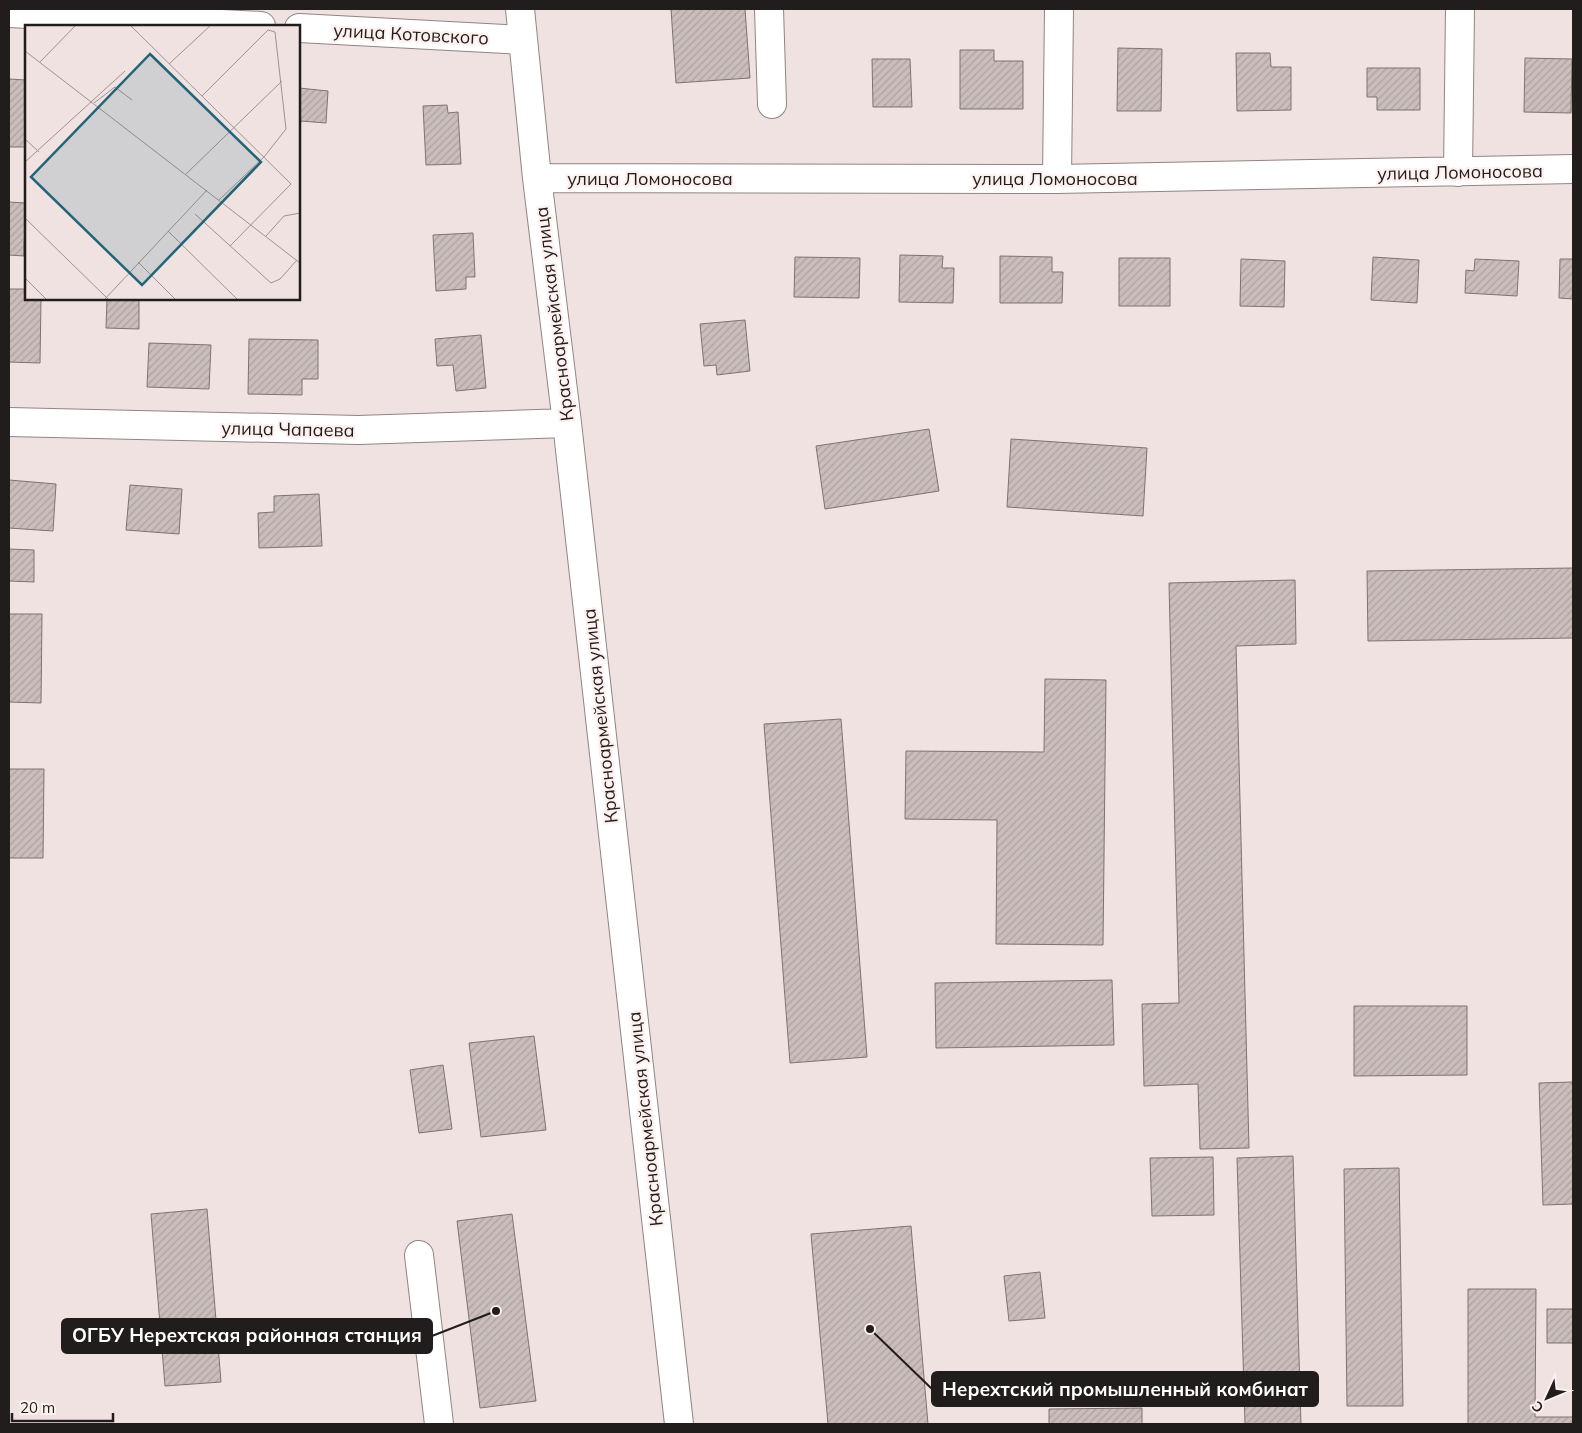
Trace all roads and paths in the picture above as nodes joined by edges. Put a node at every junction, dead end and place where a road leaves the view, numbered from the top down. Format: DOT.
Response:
graph roads {
  1 [pos="520,9"];
  2 [pos="769,9"];
  3 [pos="1060,9"];
  4 [pos="1460,9"];
  5 [pos="9,12"];
  6 [pos="243,25"];
  7 [pos="300,28"];
  8 [pos="523,40"];
  9 [pos="772,104"];
  10 [pos="1573,169"];
  11 [pos="1458,172"];
  12 [pos="537,178"];
  13 [pos="1057,179"];
  14 [pos="9,422"];
  15 [pos="567,423"];
  16 [pos="419,1255"];
  17 [pos="439,1424"];
  18 [pos="679,1424"];
  1 -- 8 [label="street, Красноармейская улица"];
  2 -- 9 [label="street"];
  3 -- 13 [label="street"];
  4 -- 11 [label="street"];
  5 -- 6 [label="street"];
  7 -- 8 [label="street, улица Котовского"];
  8 -- 12 [label="street, Красноармейская улица"];
  10 -- 11 [label="street, улица Ломоносова"];
  11 -- 13 [label="street, улица Ломоносова"];
  12 -- 13 [label="street, улица Ломоносова"];
  12 -- 15 [label="street, Красноармейская улица"];
  14 -- 15 [label="street, улица Чапаева"];
  15 -- 18 [label="street, Красноармейская улица"];
  16 -- 17 [label="street"];
}
